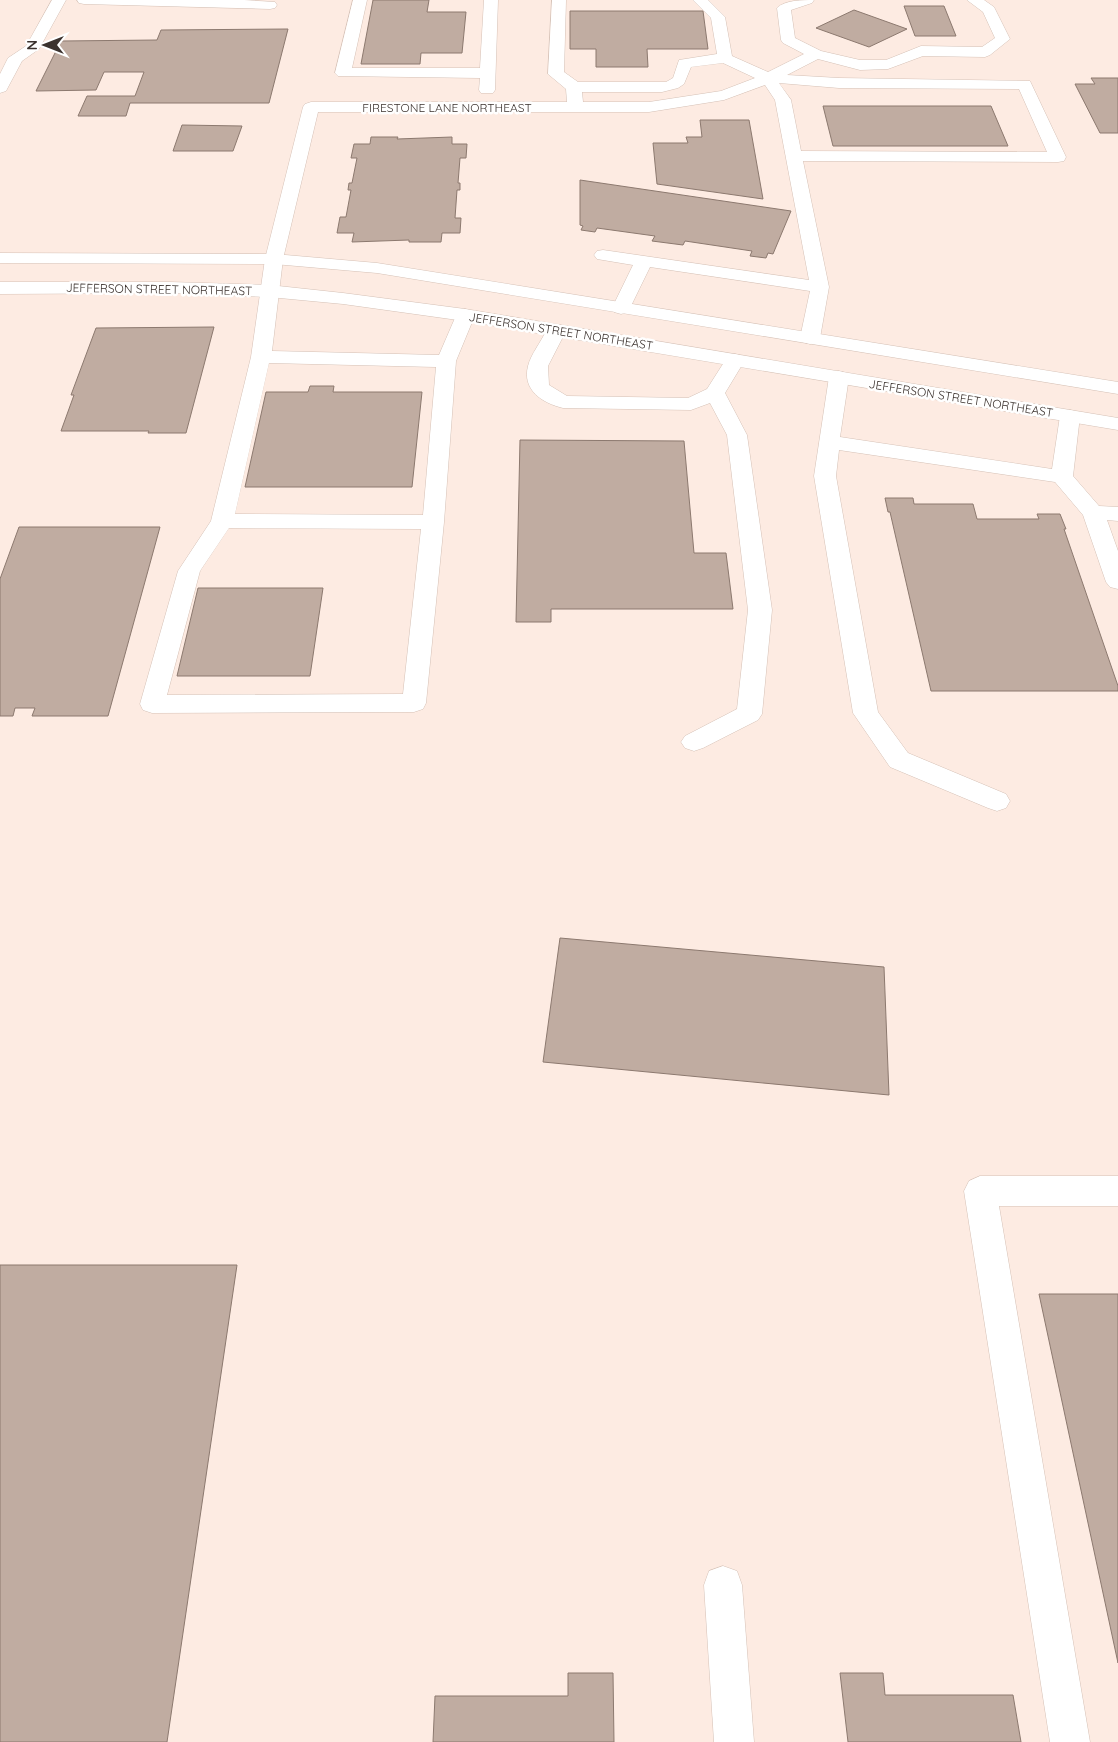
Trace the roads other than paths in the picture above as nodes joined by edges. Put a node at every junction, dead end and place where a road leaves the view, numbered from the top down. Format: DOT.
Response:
graph roads {
  1 [pos="59,0"];
  2 [pos="84,0"];
  3 [pos="360,0"];
  4 [pos="491,0"];
  5 [pos="559,0"];
  6 [pos="700,0"];
  7 [pos="807,0"];
  8 [pos="974,0"];
  9 [pos="270,5"];
  10 [pos="816,54"];
  11 [pos="725,58"];
  12 [pos="440,73"];
  13 [pos="488,73"];
  14 [pos="768,78"];
  15 [pos="574,87"];
  16 [pos="0,88"];
  17 [pos="436,107"];
  18 [pos="486,107"];
  19 [pos="575,107"];
  20 [pos="794,156"];
  21 [pos="603,255"];
  22 [pos="0,258"];
  23 [pos="274,259"];
  24 [pos="644,261"];
  25 [pos="820,287"];
  26 [pos="0,288"];
  27 [pos="270,291"];
  28 [pos="621,308"];
  29 [pos="465,315"];
  30 [pos="556,331"];
  31 [pos="810,338"];
  32 [pos="261,357"];
  33 [pos="735,360"];
  34 [pos="446,361"];
  35 [pos="839,377"];
  36 [pos="1118,388"];
  37 [pos="715,393"];
  38 [pos="1070,416"];
  39 [pos="1118,424"];
  40 [pos="830,442"];
  41 [pos="1062,477"];
  42 [pos="1093,513"];
  43 [pos="1118,514"];
  44 [pos="222,521"];
  45 [pos="433,522"];
  46 [pos="1118,582"];
  47 [pos="694,742"];
  48 [pos="998,801"];
  49 [pos="1118,1191"];
  50 [pos="722,1585"];
  51 [pos="734,1742"];
  52 [pos="1070,1742"];
  1 -- 16 [label="main road"];
  2 -- 9 [label="main road"];
  3 -- 12 [label="main road"];
  4 -- 13 [label="main road"];
  5 -- 15 [label="main road"];
  6 -- 11 [label="main road"];
  7 -- 10 [label="main road"];
  8 -- 10 [label="main road"];
  10 -- 14 [label="main road, FIRESTONE LANE NORTHEAST"];
  11 -- 14 [label="main road"];
  11 -- 15 [label="main road"];
  12 -- 13 [label="main road"];
  12 -- 17 [label="main road"];
  13 -- 18 [label="main road"];
  14 -- 19 [label="main road, FIRESTONE LANE NORTHEAST"];
  14 -- 20 [label="main road"];
  14 -- 20 [label="main road"];
  15 -- 19 [label="main road"];
  17 -- 18 [label="main road, FIRESTONE LANE NORTHEAST"];
  17 -- 23 [label="main road, FIRESTONE LANE NORTHEAST"];
  18 -- 19 [label="main road, FIRESTONE LANE NORTHEAST"];
  20 -- 25 [label="main road"];
  21 -- 24 [label="main road"];
  22 -- 23 [label="main road, JEFFERSON STREET NORTHEAST"];
  23 -- 27 [label="main road, FIRESTONE LANE NORTHEAST"];
  23 -- 28 [label="main road, JEFFERSON STREET NORTHEAST"];
  24 -- 25 [label="main road"];
  24 -- 28 [label="main road"];
  25 -- 31 [label="main road"];
  26 -- 27 [label="main road, JEFFERSON STREET NORTHEAST"];
  27 -- 29 [label="main road, JEFFERSON STREET NORTHEAST"];
  27 -- 32 [label="main road, FIRESTONE LANE NORTHEAST"];
  28 -- 31 [label="main road, JEFFERSON STREET NORTHEAST"];
  29 -- 30 [label="main road, JEFFERSON STREET NORTHEAST"];
  29 -- 34 [label="main road"];
  30 -- 33 [label="main road, JEFFERSON STREET NORTHEAST"];
  30 -- 37 [label="main road"];
  31 -- 36 [label="main road, JEFFERSON STREET NORTHEAST"];
  32 -- 34 [label="main road"];
  32 -- 44 [label="main road, FIRESTONE LANE NORTHEAST"];
  33 -- 35 [label="main road, JEFFERSON STREET NORTHEAST"];
  33 -- 37 [label="main road"];
  34 -- 45 [label="main road"];
  35 -- 38 [label="main road, JEFFERSON STREET NORTHEAST"];
  35 -- 40 [label="main road"];
  37 -- 47 [label="main road"];
  38 -- 39 [label="main road, JEFFERSON STREET NORTHEAST"];
  38 -- 41 [label="main road"];
  40 -- 41 [label="main road"];
  40 -- 48 [label="main road"];
  41 -- 42 [label="main road"];
  42 -- 43 [label="main road"];
  42 -- 46 [label="main road"];
  44 -- 45 [label="main road"];
  44 -- 45 [label="main road"];
  49 -- 52 [label="main road"];
  50 -- 51 [label="main road"];
}
